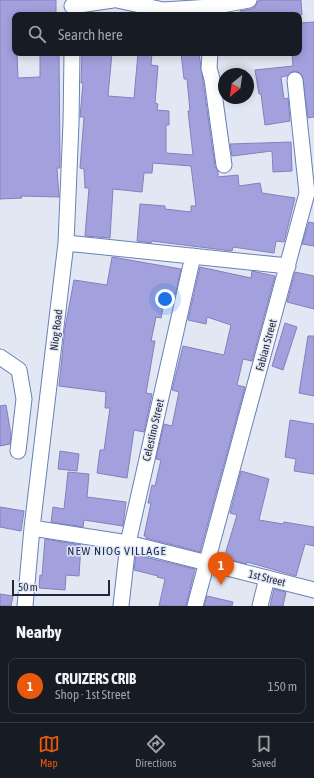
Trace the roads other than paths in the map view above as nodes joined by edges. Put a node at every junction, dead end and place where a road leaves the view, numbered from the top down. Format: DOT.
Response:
graph roads {
  1 [pos="113,0"];
  2 [pos="117,0"];
  3 [pos="249,0"];
  4 [pos="72,7"];
  5 [pos="211,11"];
  6 [pos="72,56"];
  7 [pos="210,56"];
  8 [pos="295,80"];
  9 [pos="224,165"];
  10 [pos="66,243"];
  11 [pos="193,256"];
  12 [pos="288,266"];
  13 [pos="0,357"];
  14 [pos="18,451"];
  15 [pos="32,528"];
  16 [pos="128,542"];
  17 [pos="207,563"];
  18 [pos="267,578"];
  19 [pos="314,590"];
  20 [pos="25,606"];
  21 [pos="121,606"];
  22 [pos="195,606"];
  23 [pos="260,606"];
  1 -- 4 [label="street"];
  2 -- 5 [label="street"];
  3 -- 5 [label="street"];
  6 -- 10 [label="street, Niog Road"];
  7 -- 9 [label="street"];
  8 -- 12 [label="street, Fabian Street"];
  10 -- 11 [label="street"];
  10 -- 15 [label="street, Niog Road"];
  11 -- 12 [label="street"];
  11 -- 16 [label="street, Celestino Street"];
  12 -- 17 [label="street, Fabian Street"];
  13 -- 14 [label="street"];
  15 -- 16 [label="street, 1st Street"];
  15 -- 20 [label="street, Niog Road"];
  16 -- 17 [label="street, 1st Street"];
  16 -- 21 [label="street, Celestino Street"];
  17 -- 18 [label="street, 1st Street"];
  17 -- 22 [label="street, Fabian Street"];
  18 -- 19 [label="street, 1st Street"];
  18 -- 23 [label="street"];
}
